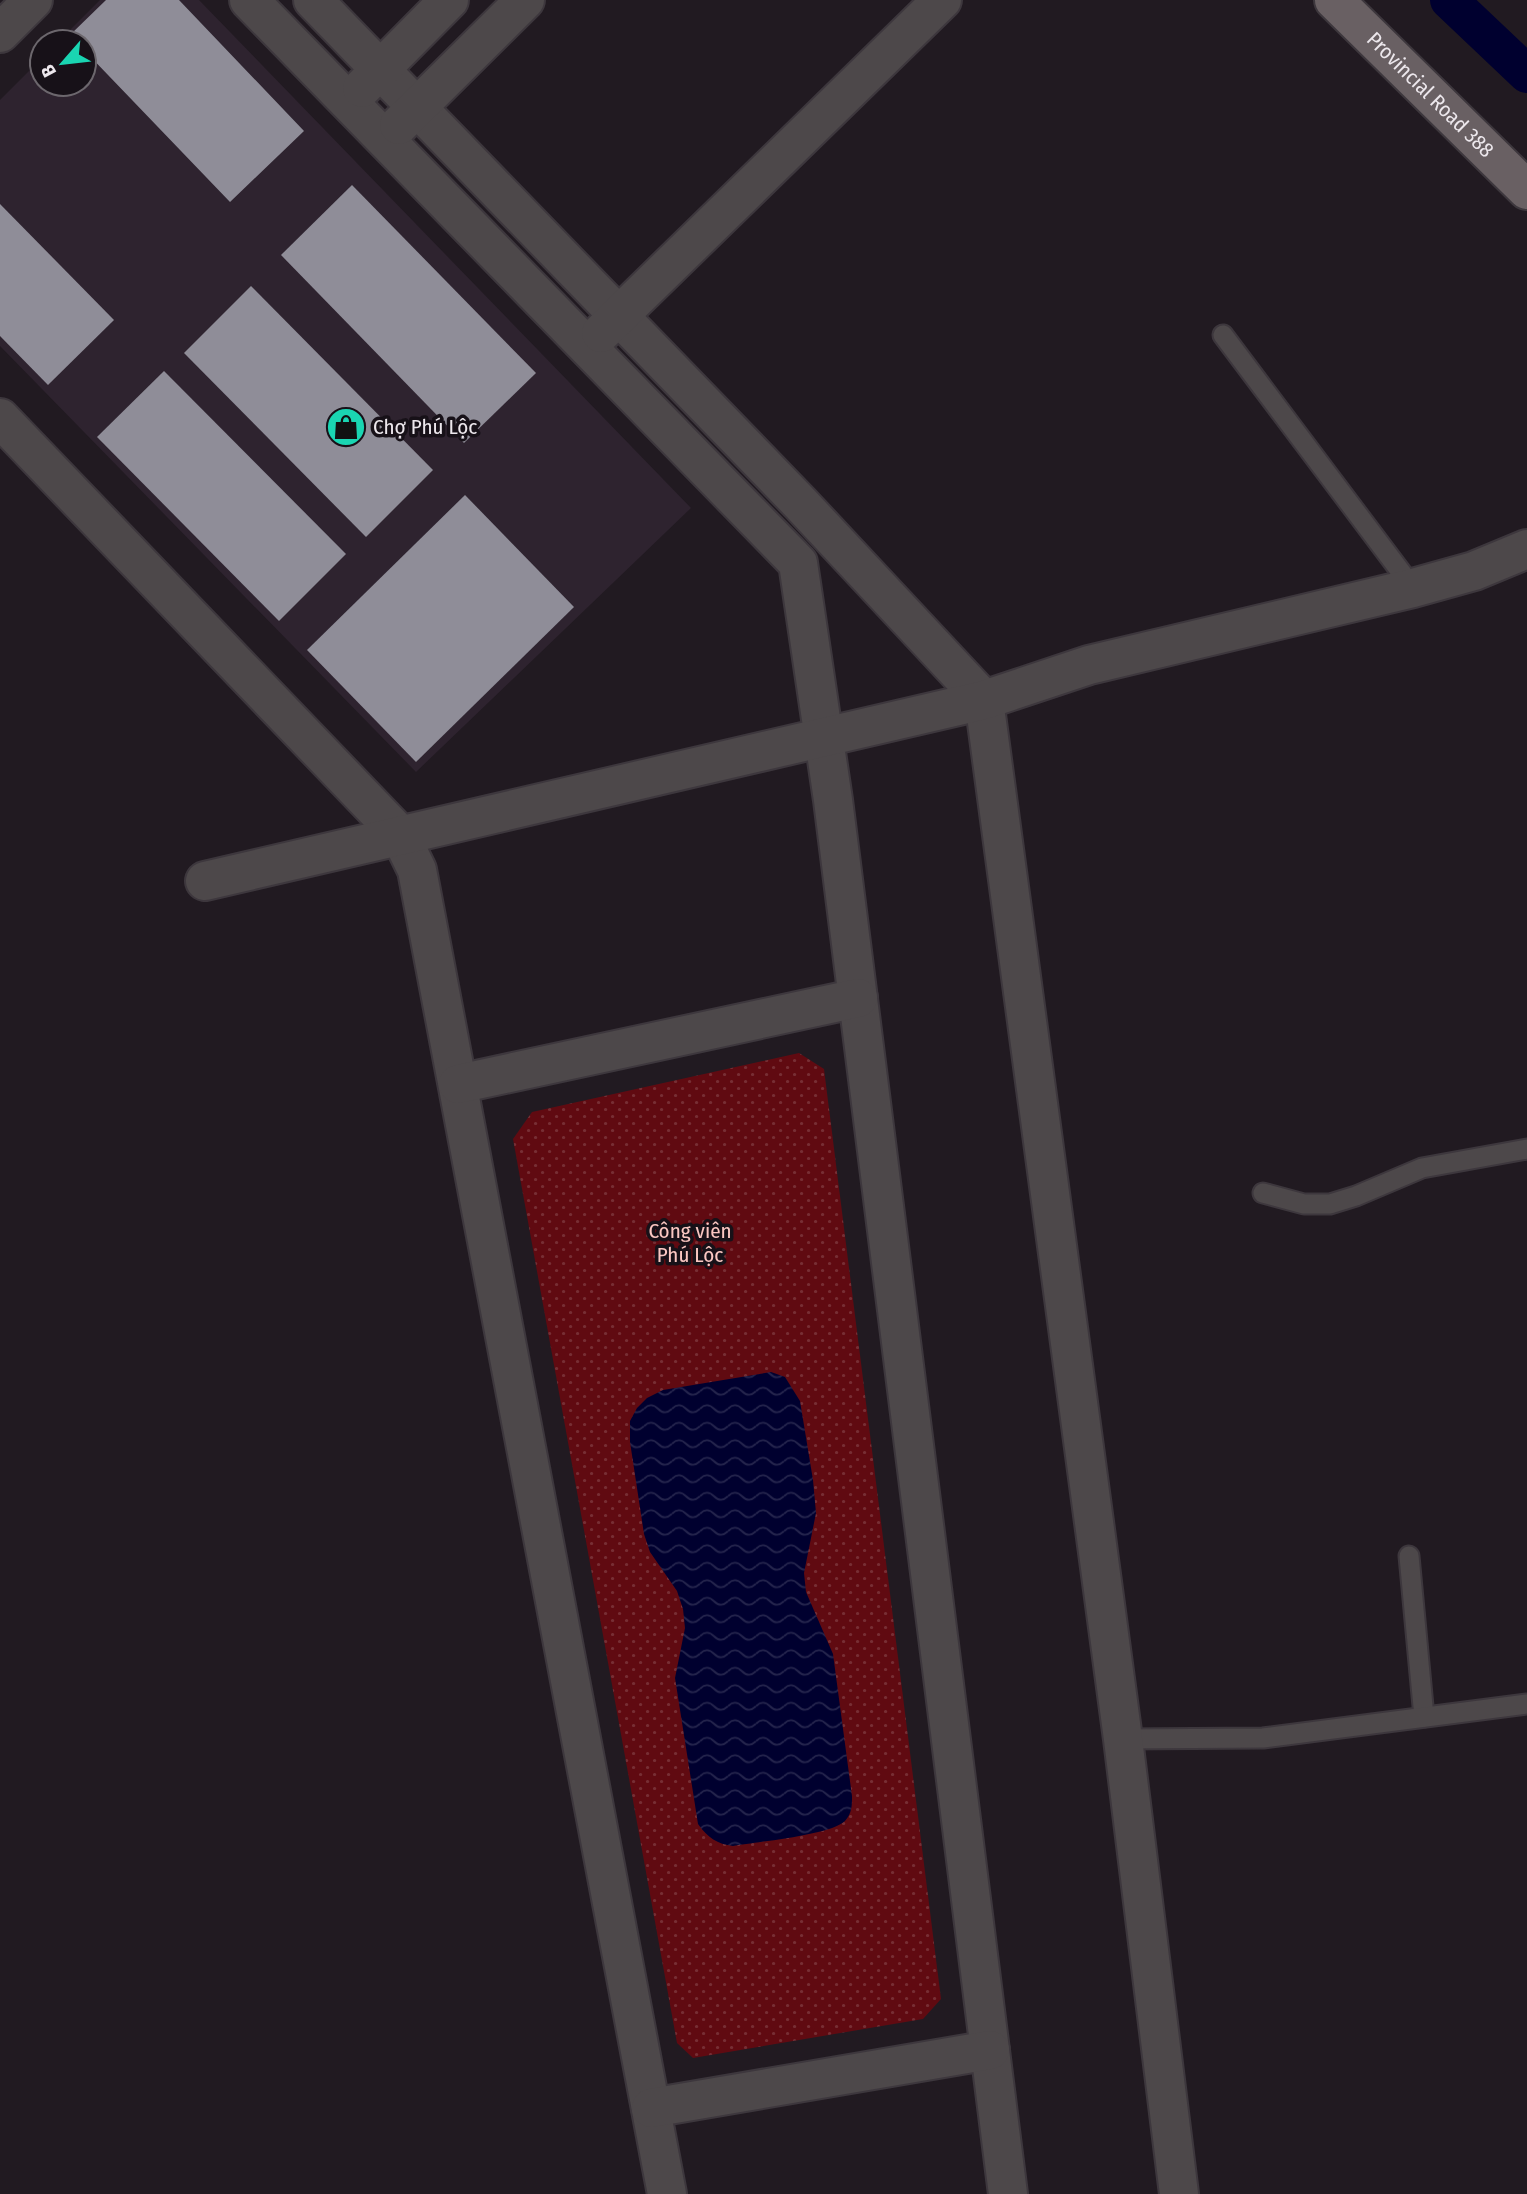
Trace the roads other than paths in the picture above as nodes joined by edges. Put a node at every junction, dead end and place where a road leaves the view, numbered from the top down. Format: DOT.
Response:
graph roads {
  1 [pos="33,0"];
  2 [pos="249,0"];
  3 [pos="313,0"];
  4 [pos="449,0"];
  5 [pos="525,0"];
  6 [pos="942,0"];
  7 [pos="1334,0"];
  8 [pos="0,33"];
  9 [pos="380,69"];
  10 [pos="348,102"];
  11 [pos="417,107"];
  12 [pos="385,139"];
  13 [pos="1527,190"];
  14 [pos="619,316"];
  15 [pos="1223,335"];
  16 [pos="587,347"];
  17 [pos="0,418"];
  18 [pos="831,535"];
  19 [pos="1527,549"];
  20 [pos="798,564"];
  21 [pos="1413,588"];
  22 [pos="984,700"];
  23 [pos="825,737"];
  24 [pos="400,835"];
  25 [pos="205,881"];
  26 [pos="858,999"];
  27 [pos="458,1084"];
  28 [pos="1527,1149"];
  29 [pos="1263,1193"];
  30 [pos="1409,1556"];
  31 [pos="1527,1704"];
  32 [pos="1424,1717"];
  33 [pos="1123,1739"];
  34 [pos="990,2050"];
  35 [pos="651,2108"];
  36 [pos="667,2194"];
  37 [pos="1008,2194"];
  38 [pos="1179,2194"];
  1 -- 8 [label="street"];
  2 -- 10 [label="street"];
  3 -- 9 [label="street"];
  4 -- 9 [label="street"];
  5 -- 11 [label="street"];
  6 -- 14 [label="street"];
  7 -- 13 [label="main road, Provincial Road 388"];
  9 -- 10 [label="street"];
  9 -- 11 [label="street"];
  10 -- 12 [label="street"];
  11 -- 12 [label="street"];
  11 -- 14 [label="street"];
  12 -- 16 [label="street"];
  14 -- 16 [label="street"];
  14 -- 18 [label="street"];
  15 -- 21 [label="lane"];
  16 -- 20 [label="street"];
  17 -- 24 [label="street"];
  18 -- 20 [label="street"];
  18 -- 22 [label="street"];
  19 -- 21 [label="street"];
  20 -- 23 [label="street"];
  21 -- 22 [label="street"];
  22 -- 23 [label="street"];
  22 -- 33 [label="street"];
  23 -- 24 [label="street"];
  23 -- 26 [label="street"];
  24 -- 25 [label="street"];
  24 -- 27 [label="street"];
  26 -- 27 [label="street"];
  26 -- 34 [label="street"];
  27 -- 35 [label="street"];
  28 -- 29 [label="lane"];
  30 -- 32 [label="lane"];
  31 -- 32 [label="lane"];
  32 -- 33 [label="lane"];
  33 -- 38 [label="street"];
  34 -- 35 [label="street"];
  34 -- 37 [label="street"];
  35 -- 36 [label="street"];
}
